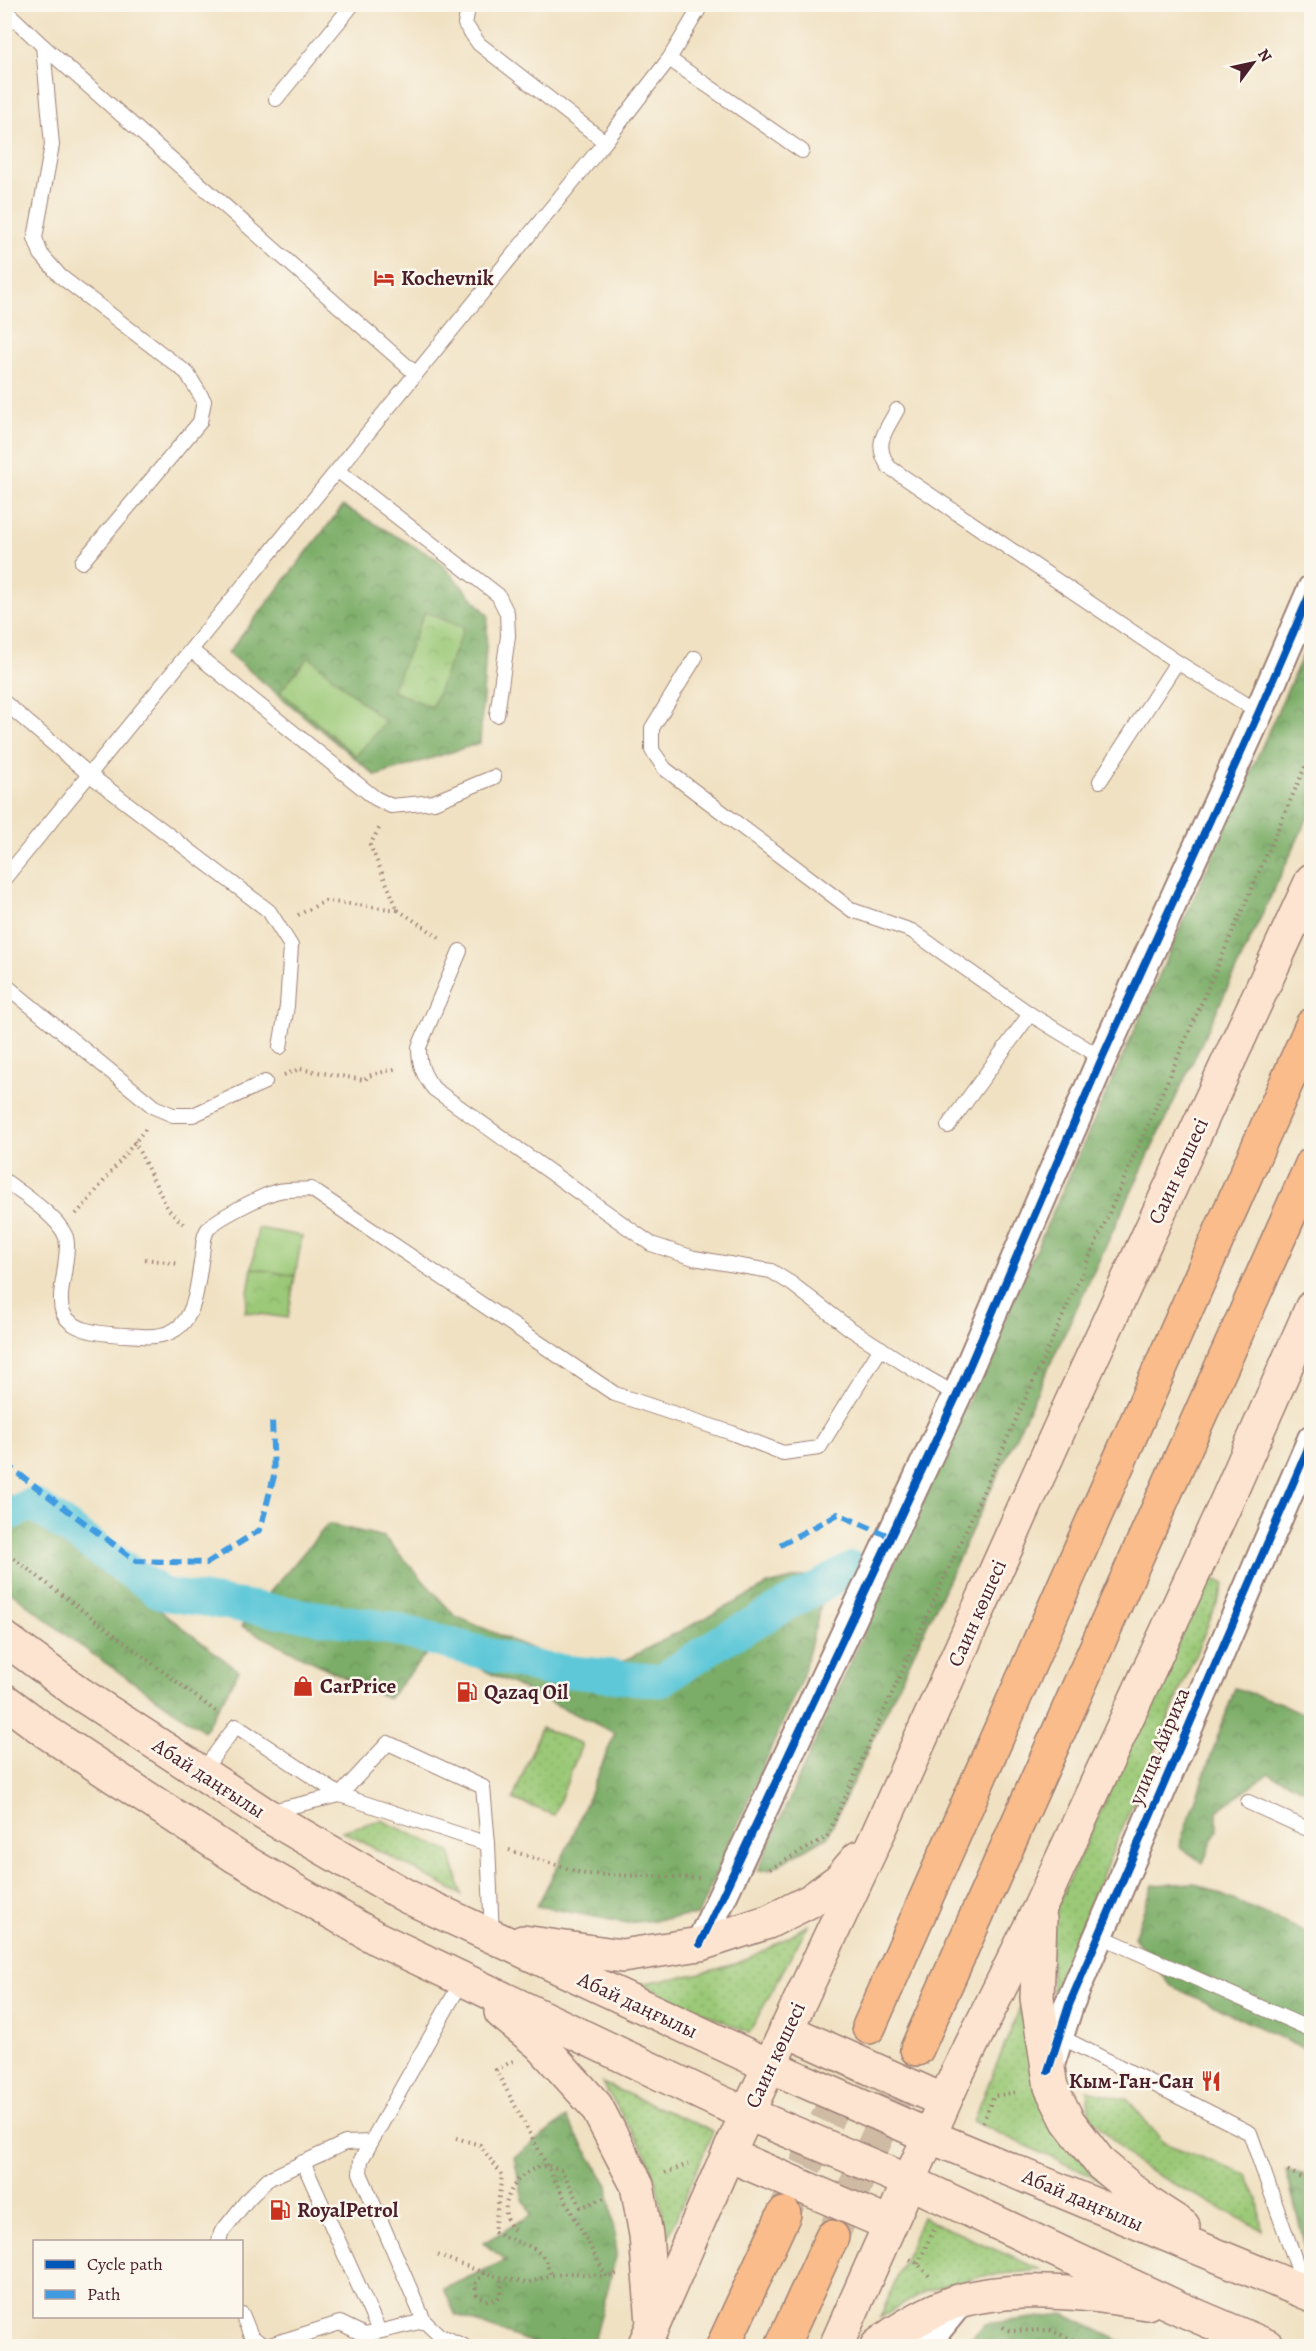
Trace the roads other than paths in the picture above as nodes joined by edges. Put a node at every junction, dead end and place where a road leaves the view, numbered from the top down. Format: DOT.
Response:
graph roads {
  1 [pos="353,4"];
  2 [pos="469,4"];
  3 [pos="702,4"];
  4 [pos="4,9"];
  5 [pos="43,46"];
  6 [pos="669,59"];
  7 [pos="276,99"];
  8 [pos="605,142"];
  9 [pos="802,151"];
  10 [pos="416,374"];
  11 [pos="897,410"];
  12 [pos="338,471"];
  13 [pos="82,562"];
  14 [pos="1311,590"];
  15 [pos="192,651"];
  16 [pos="695,658"];
  17 [pos="1178,662"];
  18 [pos="4,702"];
  19 [pos="1258,712"];
  20 [pos="497,715"];
  21 [pos="90,775"];
  22 [pos="494,777"];
  23 [pos="1100,782"];
  24 [pos="4,879"];
  25 [pos="1311,880"];
  26 [pos="460,951"];
  27 [pos="4,984"];
  28 [pos="1030,1014"];
  29 [pos="1311,1025"];
  30 [pos="280,1047"];
  31 [pos="1102,1058"];
  32 [pos="265,1082"];
  33 [pos="948,1126"];
  34 [pos="1311,1164"];
  35 [pos="4,1180"];
  36 [pos="1311,1307"];
  37 [pos="881,1348"];
  38 [pos="957,1395"];
  39 [pos="1311,1439"];
  40 [pos="4,1638"];
  41 [pos="6,1704"];
  42 [pos="202,1772"];
  43 [pos="340,1795"];
  44 [pos="1248,1802"];
  45 [pos="263,1813"];
  46 [pos="1311,1831"];
  47 [pos="877,1836"];
  48 [pos="488,1844"];
  49 [pos="1040,1907"];
  50 [pos="1098,1935"];
  51 [pos="493,1938"];
  52 [pos="700,1944"];
  53 [pos="462,1981"];
  54 [pos="869,2026"];
  55 [pos="786,2030"];
  56 [pos="1311,2030"];
  57 [pos="1059,2036"];
  58 [pos="916,2049"];
  59 [pos="770,2066"];
  60 [pos="1037,2081"];
  61 [pos="945,2101"];
  62 [pos="748,2113"];
  63 [pos="928,2136"];
  64 [pos="371,2142"];
  65 [pos="729,2155"];
  66 [pos="303,2162"];
  67 [pos="908,2181"];
  68 [pos="784,2214"];
  69 [pos="889,2224"];
  70 [pos="832,2238"];
  71 [pos="219,2240"];
  72 [pos="1264,2277"];
  73 [pos="1309,2294"];
  74 [pos="961,2300"];
  75 [pos="1183,2310"];
  76 [pos="243,2316"];
  77 [pos="424,2320"];
  78 [pos="379,2331"];
  79 [pos="649,2336"];
  80 [pos="1220,2337"];
  81 [pos="266,2346"];
  82 [pos="464,2346"];
  83 [pos="723,2346"];
  84 [pos="782,2346"];
  85 [pos="836,2346"];
  86 [pos="877,2346"];
  87 [pos="924,2346"];
  88 [pos="1267,2346"];
  1 -- 7 [label="lane"];
  2 -- 8 [label="lane"];
  3 -- 6 [label="lane"];
  4 -- 5 [label="lane"];
  5 -- 10 [label="lane"];
  5 -- 13 [label="lane"];
  6 -- 8 [label="lane"];
  6 -- 9 [label="lane"];
  8 -- 10 [label="lane"];
  10 -- 12 [label="lane"];
  11 -- 17 [label="lane"];
  12 -- 15 [label="lane"];
  12 -- 20 [label="lane"];
  14 -- 19 [label="street"];
  15 -- 21 [label="lane"];
  15 -- 22 [label="lane"];
  16 -- 28 [label="lane"];
  17 -- 19 [label="lane"];
  17 -- 23 [label="lane"];
  18 -- 21 [label="lane"];
  19 -- 31 [label="street"];
  21 -- 24 [label="lane"];
  21 -- 30 [label="lane"];
  25 -- 47 [label="main road, Саин көшесі"];
  26 -- 37 [label="lane"];
  27 -- 32 [label="lane"];
  28 -- 31 [label="lane"];
  28 -- 33 [label="lane"];
  29 -- 54 [label="main road"];
  31 -- 38 [label="street"];
  34 -- 58 [label="main road"];
  35 -- 37 [label="lane"];
  36 -- 49 [label="main road"];
  37 -- 38 [label="lane"];
  38 -- 52 [label="street"];
  39 -- 50 [label="street, улица Айриха"];
  40 -- 42 [label="main road, Абай даңғылы"];
  41 -- 53 [label="main road"];
  42 -- 43 [label="lane"];
  42 -- 45 [label="main road, Абай даңғылы"];
  43 -- 45 [label="lane"];
  43 -- 48 [label="lane"];
  43 -- 48 [label="lane"];
  44 -- 46 [label="lane"];
  45 -- 51 [label="main road, Абай даңғылы"];
  47 -- 52 [label="main road"];
  47 -- 55 [label="main road, Саин көшесі"];
  48 -- 51 [label="lane"];
  49 -- 60 [label="main road"];
  49 -- 61 [label="main road"];
  50 -- 56 [label="lane"];
  50 -- 57 [label="street, улица Айриха"];
  51 -- 52 [label="main road"];
  51 -- 59 [label="main road, Абай даңғылы"];
  53 -- 62 [label="main road"];
  53 -- 64 [label="lane"];
  53 -- 79 [label="main road"];
  55 -- 59 [label="main road, Саин көшесі"];
  55 -- 61 [label="main road"];
  57 -- 60 [label="street, улица Айриха"];
  57 -- 73 [label="lane"];
  59 -- 62 [label="main road, Саин көшесі"];
  59 -- 63 [label="main road, Абай даңғылы"];
  60 -- 72 [label="main road"];
  61 -- 63 [label="main road"];
  62 -- 65 [label="main road, Саин көшесі"];
  62 -- 67 [label="main road"];
  63 -- 67 [label="main road"];
  63 -- 72 [label="main road, Абай даңғылы"];
  64 -- 66 [label="lane"];
  64 -- 77 [label="lane"];
  65 -- 69 [label="main road"];
  65 -- 79 [label="main road, Саин көшесі"];
  66 -- 71 [label="lane"];
  66 -- 78 [label="lane"];
  67 -- 69 [label="main road"];
  67 -- 75 [label="main road"];
  68 -- 83 [label="main road"];
  69 -- 85 [label="main road"];
  70 -- 84 [label="main road"];
  72 -- 73 [label="main road, Абай даңғылы"];
  74 -- 75 [label="main road"];
  74 -- 86 [label="main road"];
  74 -- 87 [label="street"];
  75 -- 80 [label="main road"];
  76 -- 81 [label="lane"];
  77 -- 78 [label="lane"];
  77 -- 82 [label="lane"];
  78 -- 81 [label="lane"];
  80 -- 88 [label="main road"];
}
